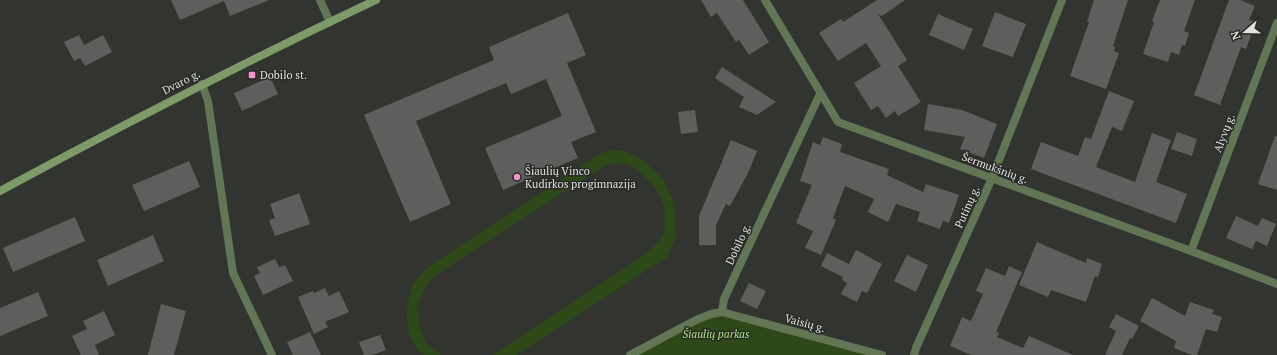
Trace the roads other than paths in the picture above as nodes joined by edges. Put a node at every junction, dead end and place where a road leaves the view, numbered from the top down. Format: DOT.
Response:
graph roads {
  1 [pos="320,0"];
  2 [pos="376,0"];
  3 [pos="764,0"];
  4 [pos="1062,0"];
  5 [pos="330,22"];
  6 [pos="1277,23"];
  7 [pos="202,84"];
  8 [pos="820,94"];
  9 [pos="992,178"];
  10 [pos="0,191"];
  11 [pos="1191,251"];
  12 [pos="1277,284"];
  13 [pos="722,312"];
  14 [pos="272,355"];
  15 [pos="630,355"];
  16 [pos="882,355"];
  17 [pos="914,355"];
  1 -- 5 [label="street"];
  2 -- 5 [label="main road, Dvaro g."];
  3 -- 8 [label="street, Šermukšnių g."];
  4 -- 9 [label="street, Putinų g."];
  5 -- 7 [label="main road, Dvaro g."];
  6 -- 11 [label="street, Alyvų g."];
  7 -- 10 [label="main road, Dvaro g."];
  7 -- 14 [label="street"];
  8 -- 9 [label="street, Šermukšnių g."];
  8 -- 13 [label="street, Dobilo g."];
  9 -- 11 [label="street, Šermukšnių g."];
  9 -- 17 [label="street, Putinų g."];
  11 -- 12 [label="street, Šermukšnių g."];
  13 -- 15 [label="street"];
  13 -- 16 [label="street, Vaisių g."];
}
